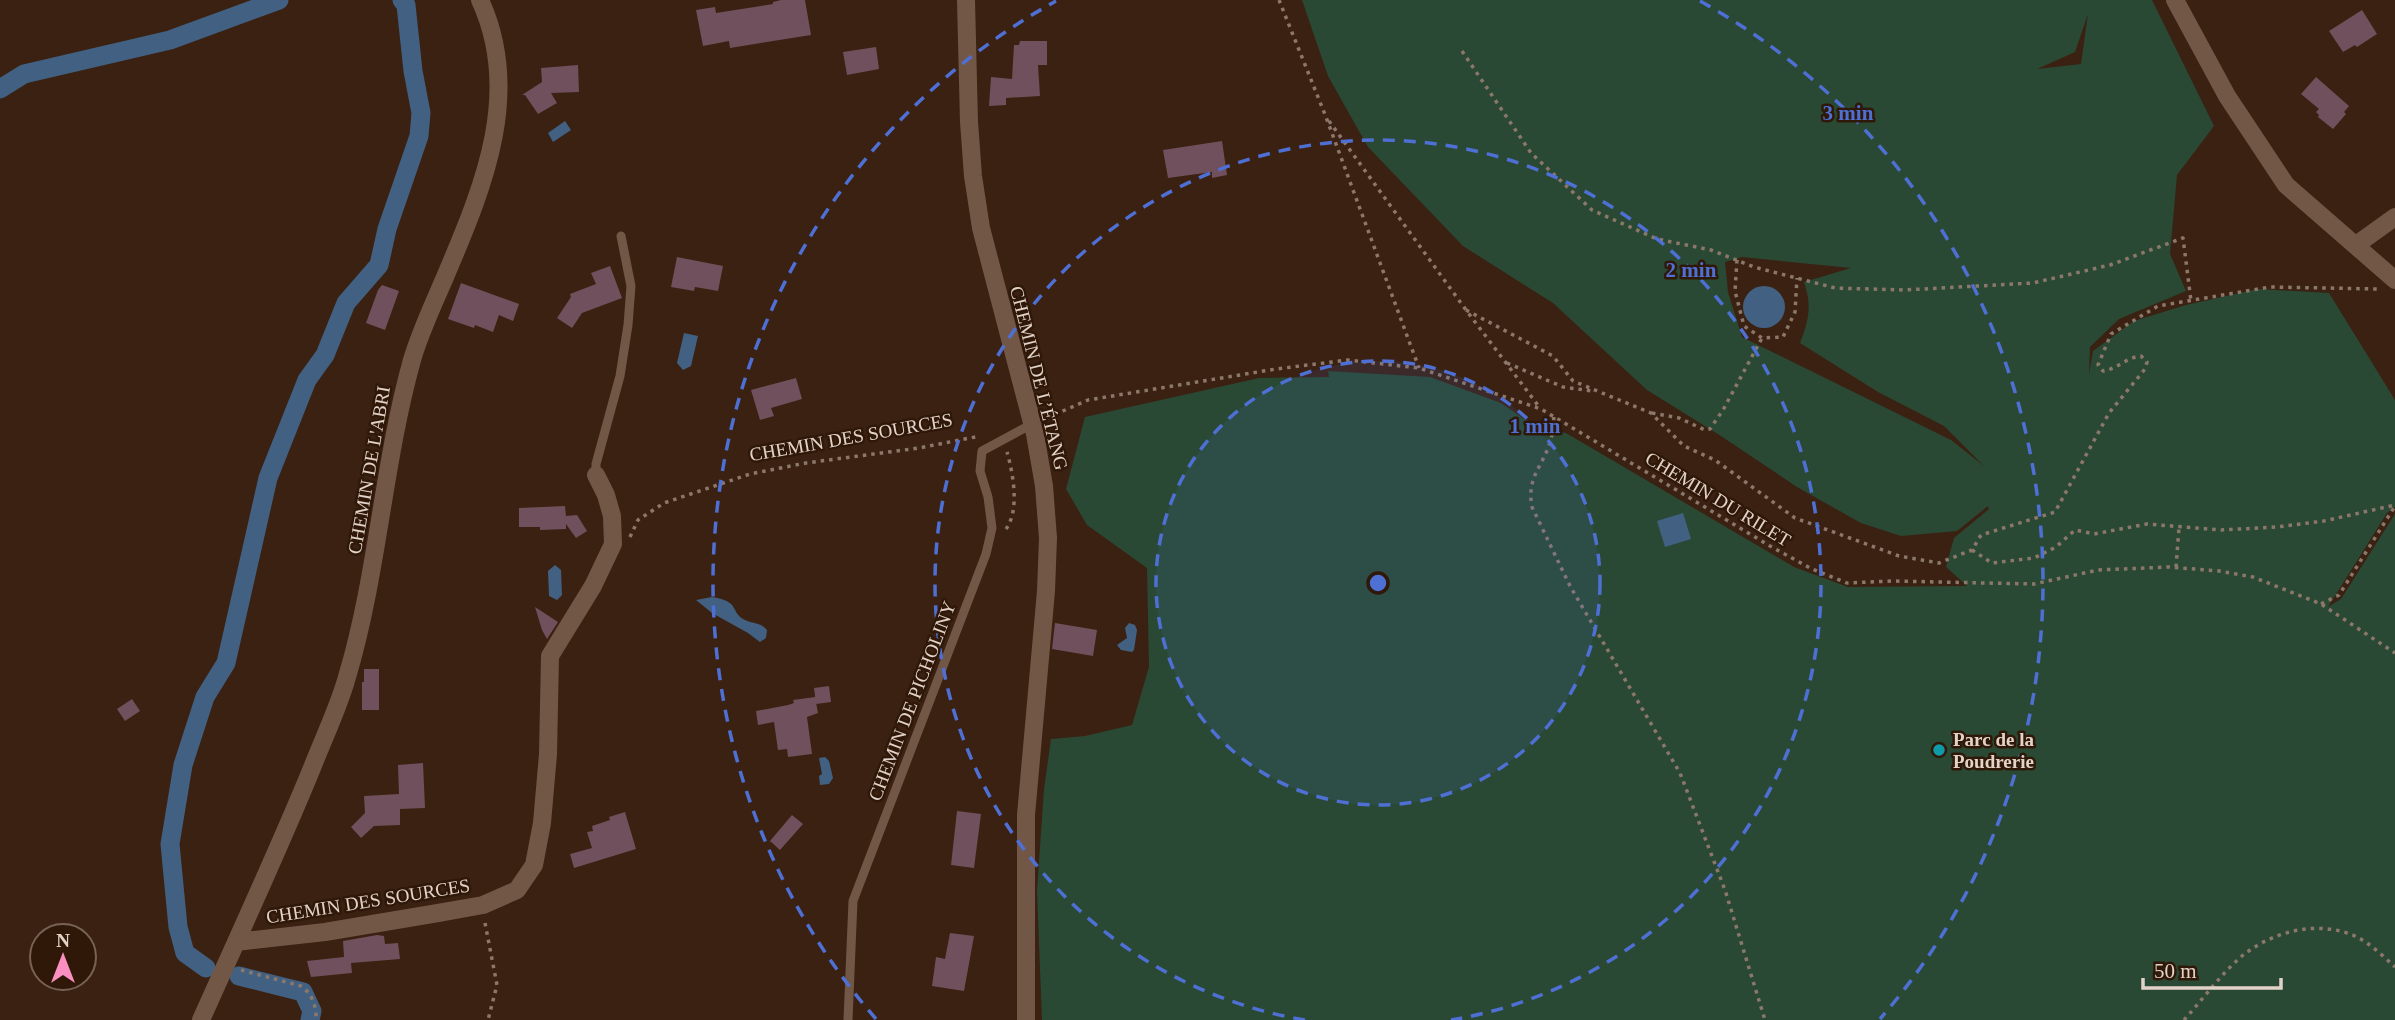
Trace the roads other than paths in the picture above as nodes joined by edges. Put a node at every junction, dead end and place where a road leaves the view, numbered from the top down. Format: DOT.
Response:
graph roads {
  1 [pos="480,0"];
  2 [pos="966,0"];
  3 [pos="2175,0"];
  4 [pos="2395,217"];
  5 [pos="621,236"];
  6 [pos="2356,245"];
  7 [pos="2390,284"];
  8 [pos="1031,421"];
  9 [pos="596,475"];
  10 [pos="236,942"];
  11 [pos="201,1020"];
  12 [pos="848,1020"];
  13 [pos="1026,1020"];
  1 -- 10 [label="street, CHEMIN DE L'ABRI"];
  2 -- 8 [label="street, CHEMIN DE L’ÉTANG"];
  3 -- 6 [label="street"];
  4 -- 6 [label="street"];
  5 -- 9 [label="lane, CHEMIN DES SOURCES"];
  6 -- 7 [label="street"];
  8 -- 12 [label="lane, CHEMIN DE PICHOLINY"];
  8 -- 13 [label="street, CHEMIN DE L’ÉTANG"];
  9 -- 10 [label="street, CHEMIN DES SOURCES"];
  10 -- 11 [label="street, CHEMIN DE L'ABRI"];
}
